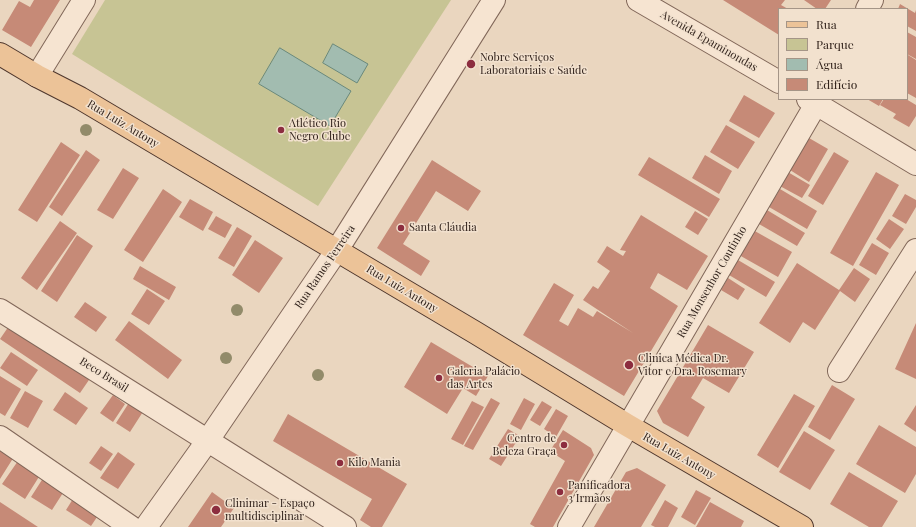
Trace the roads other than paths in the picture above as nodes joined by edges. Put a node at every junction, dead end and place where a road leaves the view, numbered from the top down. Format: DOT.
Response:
graph roads {
  1 [pos="84,0"];
  2 [pos="494,0"];
  3 [pos="638,0"];
  4 [pos="0,54"];
  5 [pos="37,76"];
  6 [pos="778,81"];
  7 [pos="814,101"];
  8 [pos="916,164"];
  9 [pos="337,250"];
  10 [pos="916,250"];
  11 [pos="0,310"];
  12 [pos="839,371"];
  13 [pos="627,425"];
  14 [pos="0,437"];
  15 [pos="208,440"];
  16 [pos="131,527"];
  17 [pos="146,527"];
  18 [pos="345,527"];
  19 [pos="569,527"];
  20 [pos="802,527"];
  1 -- 5 [label="street"];
  2 -- 9 [label="street, Rua Ramos Ferreira"];
  3 -- 6 [label="street, Avenida Epaminondas"];
  4 -- 5 [label="main road, Rua Luiz Antony"];
  5 -- 9 [label="main road, Rua Luiz Antony"];
  7 -- 8 [label="street"];
  7 -- 13 [label="street, Rua Monsenhor Coutinho"];
  9 -- 13 [label="main road, Rua Luiz Antony"];
  9 -- 15 [label="street, Rua Ramos Ferreira"];
  10 -- 12 [label="street"];
  11 -- 15 [label="street, Beco Brasil"];
  13 -- 19 [label="street, Rua Monsenhor Coutinho"];
  13 -- 20 [label="main road, Rua Luiz Antony"];
  14 -- 16 [label="street"];
  15 -- 17 [label="street, Rua Ramos Ferreira"];
  15 -- 18 [label="street, Beco Brasil"];
}
